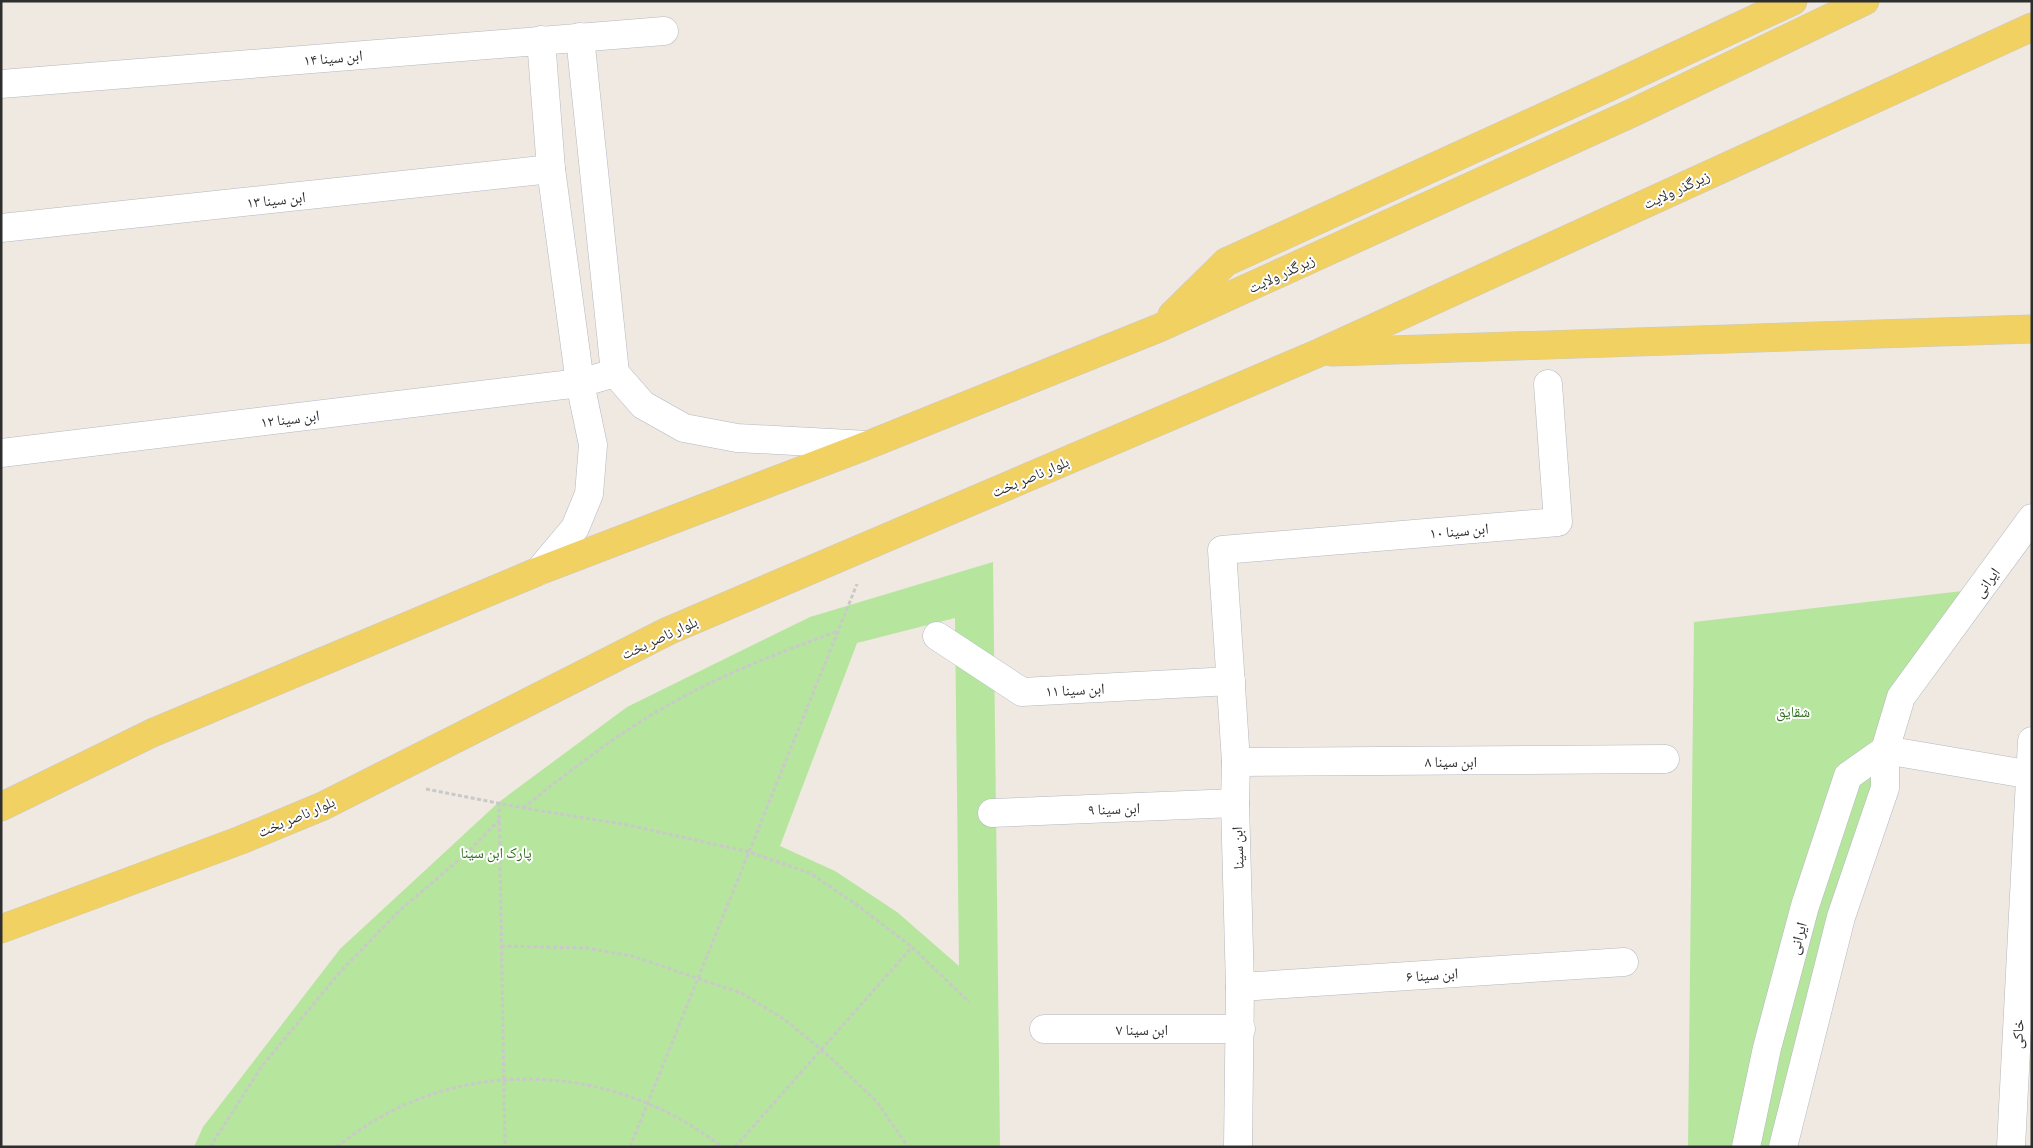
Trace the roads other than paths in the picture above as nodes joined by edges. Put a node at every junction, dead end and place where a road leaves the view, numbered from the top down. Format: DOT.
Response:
graph roads {
  1 [pos="1792,1"];
  2 [pos="1865,1"];
  3 [pos="2032,27"];
  4 [pos="664,31"];
  5 [pos="580,37"];
  6 [pos="541,40"];
  7 [pos="1,84"];
  8 [pos="551,169"];
  9 [pos="1,228"];
  10 [pos="1159,328"];
  11 [pos="2032,328"];
  12 [pos="1321,352"];
  13 [pos="615,374"];
  14 [pos="580,383"];
  15 [pos="1548,384"];
  16 [pos="868,445"];
  17 [pos="1,453"];
  18 [pos="2032,518"];
  19 [pos="1222,550"];
  20 [pos="539,570"];
  21 [pos="937,636"];
  22 [pos="1231,681"];
  23 [pos="2032,741"];
  24 [pos="1885,750"];
  25 [pos="1665,759"];
  26 [pos="1236,762"];
  27 [pos="2031,775"];
  28 [pos="1236,803"];
  29 [pos="1,807"];
  30 [pos="992,813"];
  31 [pos="1,929"];
  32 [pos="1624,962"];
  33 [pos="2026,968"];
  34 [pos="1240,987"];
  35 [pos="1044,1029"];
  36 [pos="1241,1029"];
  37 [pos="1238,1147"];
  38 [pos="1746,1147"];
  39 [pos="1783,1147"];
  40 [pos="2011,1147"];
  1 -- 10 [label="main road"];
  2 -- 10 [label="main road, زیرگذر ولایت"];
  3 -- 12 [label="main road, زیرگذر ولایت"];
  4 -- 5 [label="street, ابن سینا ۱۴"];
  5 -- 6 [label="street, ابن سینا ۱۴"];
  5 -- 13 [label="street"];
  6 -- 7 [label="street, ابن سینا ۱۴"];
  6 -- 8 [label="street"];
  8 -- 9 [label="street, ابن سینا ۱۳"];
  8 -- 14 [label="street"];
  10 -- 16 [label="main road"];
  11 -- 12 [label="main road"];
  12 -- 31 [label="main road, بلوار ناصر بخت"];
  13 -- 14 [label="street, ابن سینا ۱۲"];
  13 -- 16 [label="street"];
  14 -- 17 [label="street, ابن سینا ۱۲"];
  14 -- 20 [label="street"];
  15 -- 19 [label="street, ابن سینا ۱۰"];
  16 -- 20 [label="main road"];
  18 -- 24 [label="street, ایرانی"];
  19 -- 22 [label="street, ابن سینا"];
  20 -- 29 [label="main road"];
  21 -- 22 [label="street, ابن سینا ۱۱"];
  22 -- 26 [label="street, ابن سینا"];
  23 -- 27 [label="street, خاکی"];
  24 -- 27 [label="street"];
  24 -- 38 [label="street, ایرانی"];
  24 -- 39 [label="street, ایرانی"];
  25 -- 26 [label="street, ابن سینا ۸"];
  26 -- 28 [label="street, ابن سینا"];
  27 -- 33 [label="street, خاکی"];
  28 -- 30 [label="street, ابن سینا ۹"];
  28 -- 34 [label="street, ابن سینا"];
  32 -- 34 [label="street, ابن سینا ۶"];
  33 -- 40 [label="street, خاکی"];
  34 -- 36 [label="street, ابن سینا"];
  35 -- 36 [label="street, ابن سینا ۷"];
  36 -- 37 [label="street, ابن سینا"];
}
